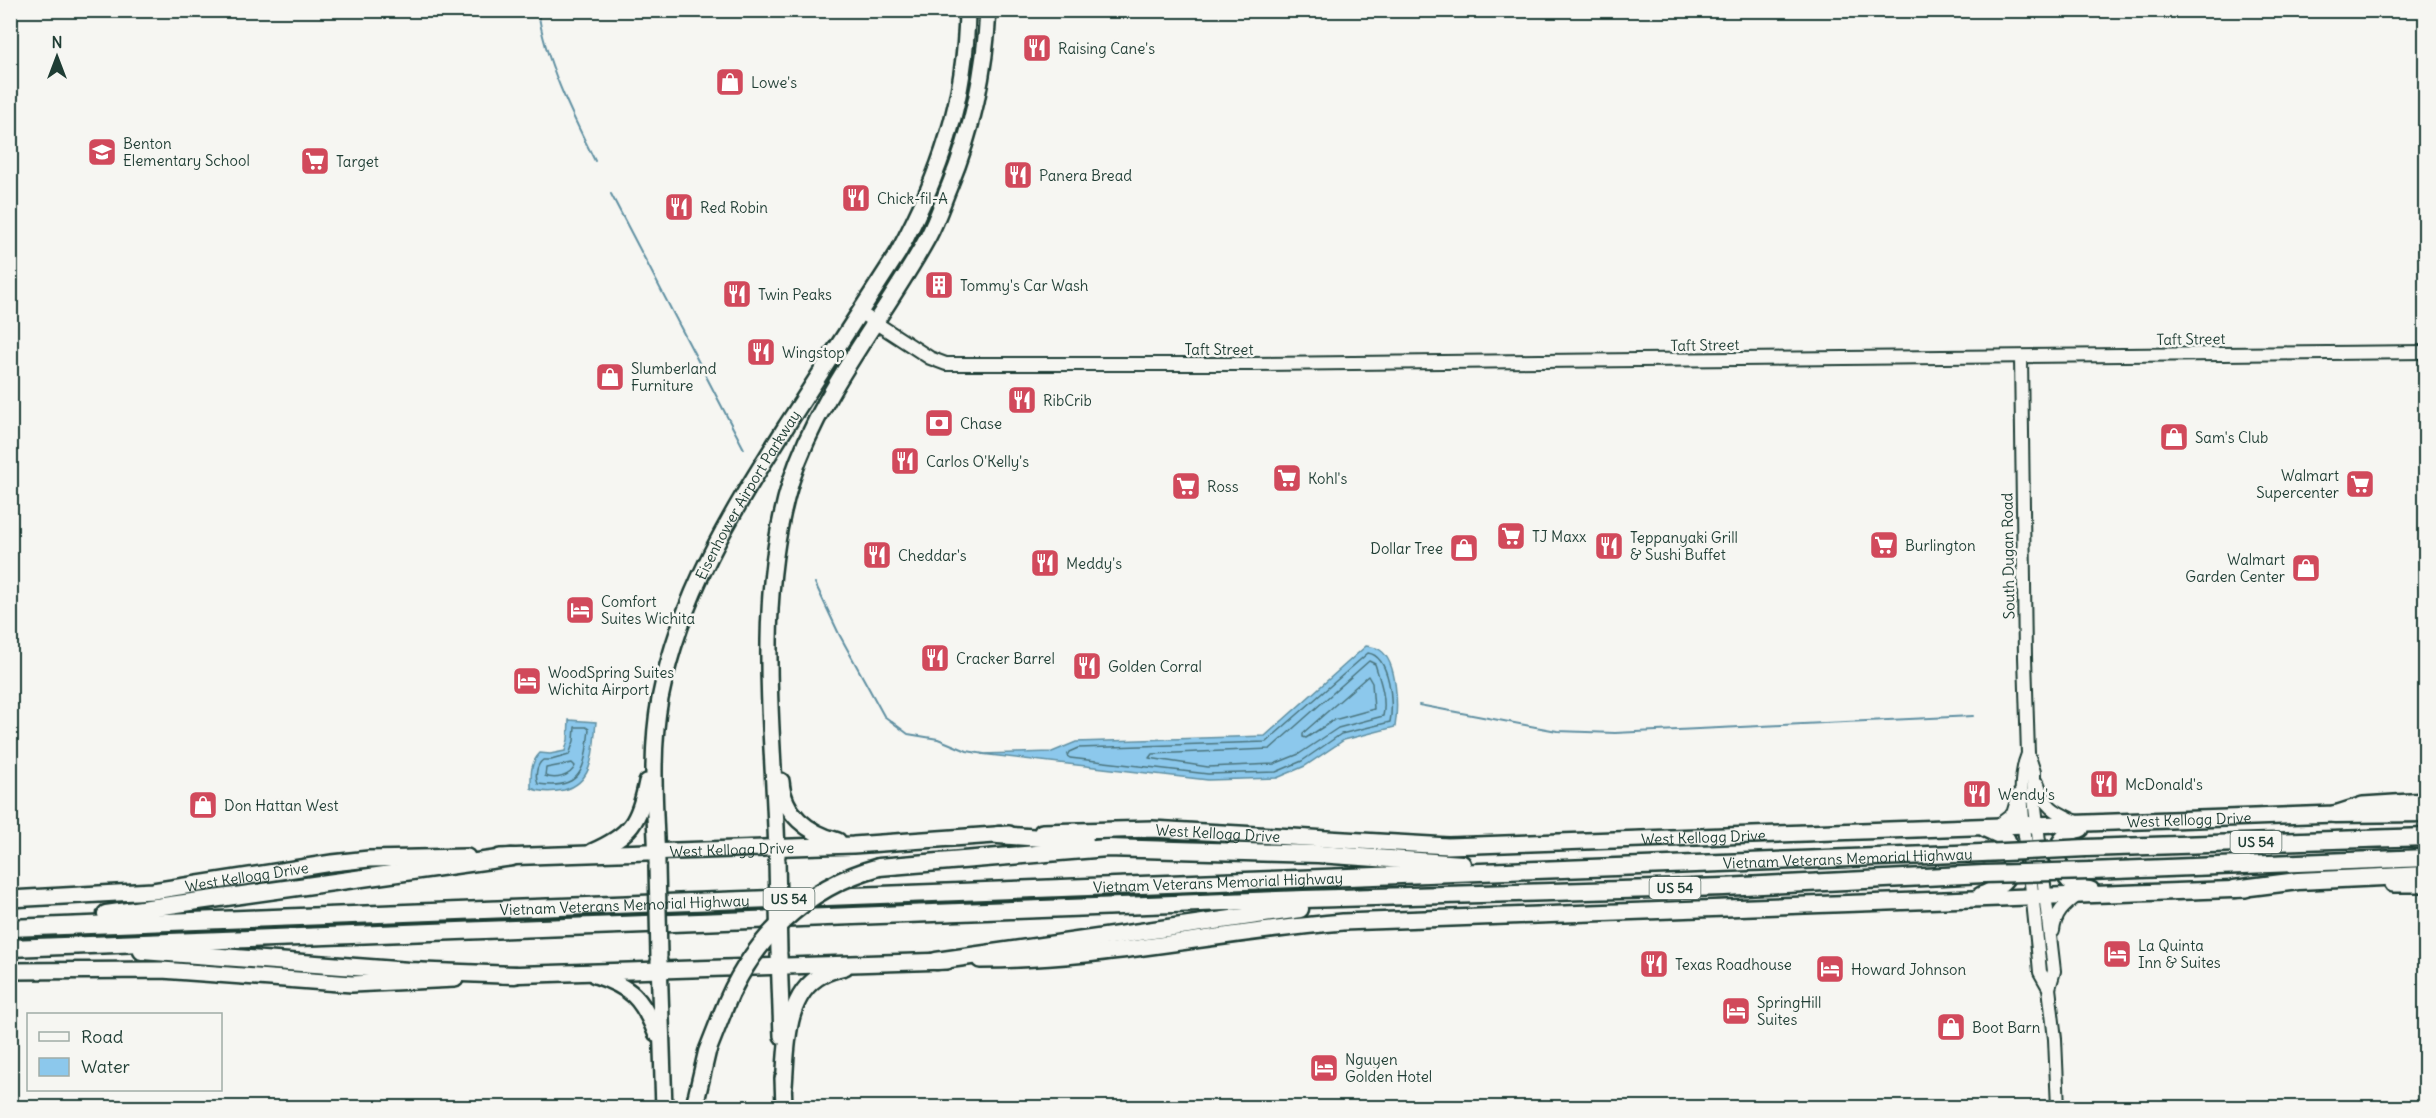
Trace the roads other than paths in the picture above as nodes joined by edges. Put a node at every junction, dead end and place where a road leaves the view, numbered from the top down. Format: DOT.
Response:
graph roads {
  1 [pos="967,10"];
  2 [pos="988,10"];
  3 [pos="859,312"];
  4 [pos="874,323"];
  5 [pos="2426,352"];
  6 [pos="2021,357"];
  7 [pos="772,728"];
  8 [pos="654,752"];
  9 [pos="2028,754"];
  10 [pos="2034,772"];
  11 [pos="2022,781"];
  12 [pos="2426,801"];
  13 [pos="2426,813"];
  14 [pos="2335,814"];
  15 [pos="2110,822"];
  16 [pos="2080,824"];
  17 [pos="2031,825"];
  18 [pos="1989,827"];
  19 [pos="998,835"];
  20 [pos="2426,837"];
  21 [pos="853,845"];
  22 [pos="1173,848"];
  23 [pos="777,854"];
  24 [pos="584,855"];
  25 [pos="512,857"];
  26 [pos="2426,858"];
  27 [pos="657,859"];
  28 [pos="1568,870"];
  29 [pos="2426,875"];
  30 [pos="2426,884"];
  31 [pos="2234,889"];
  32 [pos="2101,892"];
  33 [pos="2079,894"];
  34 [pos="2039,895"];
  35 [pos="2000,897"];
  36 [pos="1366,898"];
  37 [pos="1973,898"];
  38 [pos="10,899"];
  39 [pos="10,927"];
  40 [pos="2036,932"];
  41 [pos="2051,944"];
  42 [pos="69,945"];
  43 [pos="10,948"];
  44 [pos="779,958"];
  45 [pos="936,961"];
  46 [pos="659,963"];
  47 [pos="856,963"];
  48 [pos="10,971"];
  49 [pos="586,972"];
  50 [pos="515,975"];
  51 [pos="2049,988"];
  52 [pos="661,1058"];
  53 [pos="784,1086"];
  54 [pos="663,1107"];
  55 [pos="694,1107"];
  56 [pos="784,1107"];
  57 [pos="2058,1107"];
  1 -- 3 [label="main road, Eisenhower Airport Parkway"];
  2 -- 4 [label="main road, Eisenhower Airport Parkway"];
  3 -- 4 [label="street, Taft Street"];
  3 -- 8 [label="main road, Eisenhower Airport Parkway"];
  4 -- 6 [label="street, Taft Street"];
  4 -- 7 [label="main road, Eisenhower Airport Parkway"];
  5 -- 6 [label="street, Taft Street"];
  6 -- 9 [label="street, South Dugan Road"];
  7 -- 21 [label="main road"];
  7 -- 23 [label="main road, Eisenhower Airport Parkway"];
  8 -- 24 [label="main road"];
  8 -- 27 [label="main road, Eisenhower Airport Parkway"];
  9 -- 10 [label="street, South Dugan Road"];
  9 -- 11 [label="street, South Dugan Road"];
  10 -- 16 [label="street"];
  10 -- 17 [label="street, South Dugan Road"];
  11 -- 17 [label="street, South Dugan Road"];
  11 -- 18 [label="street"];
  12 -- 14 [label="main road, West Kellogg Drive"];
  13 -- 14 [label="highway"];
  14 -- 15 [label="main road, West Kellogg Drive"];
  15 -- 16 [label="main road, West Kellogg Drive"];
  15 -- 32 [label="main road"];
  16 -- 17 [label="main road, West Kellogg Drive"];
  17 -- 18 [label="main road, West Kellogg Drive"];
  17 -- 34 [label="street, South Dugan Road"];
  18 -- 19 [label="main road, West Kellogg Drive"];
  18 -- 37 [label="main road"];
  19 -- 21 [label="main road, West Kellogg Drive"];
  19 -- 22 [label="highway"];
  20 -- 28 [label="highway, Vietnam Veterans Memorial Highway / US 54, bridge"];
  21 -- 23 [label="main road, West Kellogg Drive"];
  22 -- 28 [label="highway"];
  22 -- 55 [label="highway, bridge"];
  23 -- 27 [label="main road, West Kellogg Drive"];
  23 -- 44 [label="main road, Eisenhower Airport Parkway, bridge"];
  24 -- 25 [label="main road, West Kellogg Drive"];
  24 -- 27 [label="main road, West Kellogg Drive"];
  25 -- 38 [label="main road, West Kellogg Drive"];
  25 -- 39 [label="highway"];
  26 -- 36 [label="highway, Vietnam Veterans Memorial Highway / US 54, bridge"];
  27 -- 46 [label="main road, Eisenhower Airport Parkway, bridge"];
  28 -- 39 [label="highway, Vietnam Veterans Memorial Highway / US 54"];
  29 -- 31 [label="highway"];
  30 -- 31 [label="main road"];
  31 -- 32 [label="main road"];
  32 -- 33 [label="main road"];
  33 -- 34 [label="main road"];
  33 -- 41 [label="street"];
  34 -- 35 [label="main road"];
  34 -- 40 [label="street, South Dugan Road"];
  34 -- 41 [label="street, South Dugan Road"];
  35 -- 37 [label="main road"];
  35 -- 40 [label="street"];
  36 -- 42 [label="highway, Vietnam Veterans Memorial Highway / US 54"];
  36 -- 45 [label="highway"];
  37 -- 45 [label="main road"];
  40 -- 51 [label="street, South Dugan Road"];
  41 -- 51 [label="street, South Dugan Road"];
  42 -- 43 [label="highway, Vietnam Veterans Memorial Highway / US 54"];
  42 -- 50 [label="highway"];
  44 -- 46 [label="main road"];
  44 -- 47 [label="main road"];
  44 -- 53 [label="main road, Eisenhower Airport Parkway"];
  45 -- 47 [label="main road"];
  46 -- 49 [label="main road"];
  46 -- 52 [label="main road, Eisenhower Airport Parkway"];
  47 -- 53 [label="main road"];
  48 -- 50 [label="main road"];
  49 -- 50 [label="main road"];
  49 -- 52 [label="main road"];
  51 -- 57 [label="street, South Dugan Road"];
  52 -- 54 [label="main road, Eisenhower Airport Parkway"];
  53 -- 56 [label="main road, Eisenhower Airport Parkway"];
}
